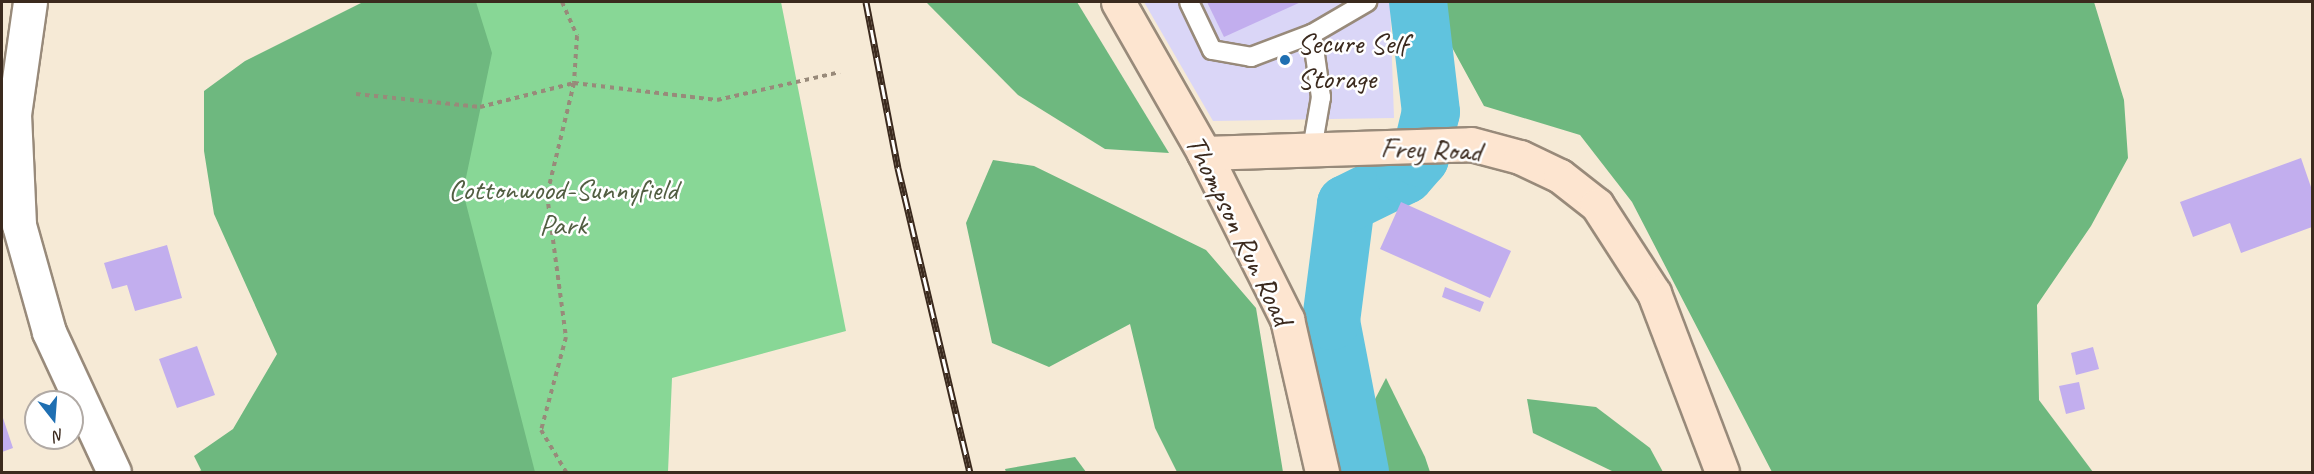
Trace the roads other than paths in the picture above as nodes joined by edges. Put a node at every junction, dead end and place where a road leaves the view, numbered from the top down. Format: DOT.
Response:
graph roads {
  1 [pos="30,2"];
  2 [pos="1119,2"];
  3 [pos="1189,2"];
  4 [pos="1367,2"];
  5 [pos="1312,34"];
  6 [pos="1312,149"];
  7 [pos="1204,153"];
  8 [pos="114,472"];
  9 [pos="1322,472"];
  10 [pos="1722,472"];
  1 -- 8 [label="street"];
  2 -- 7 [label="street, Thompson Run Road"];
  3 -- 5 [label="lane"];
  4 -- 5 [label="lane"];
  5 -- 6 [label="lane"];
  6 -- 7 [label="street, Frey Road"];
  6 -- 10 [label="street, Frey Road"];
  7 -- 9 [label="street, Thompson Run Road"];
}
